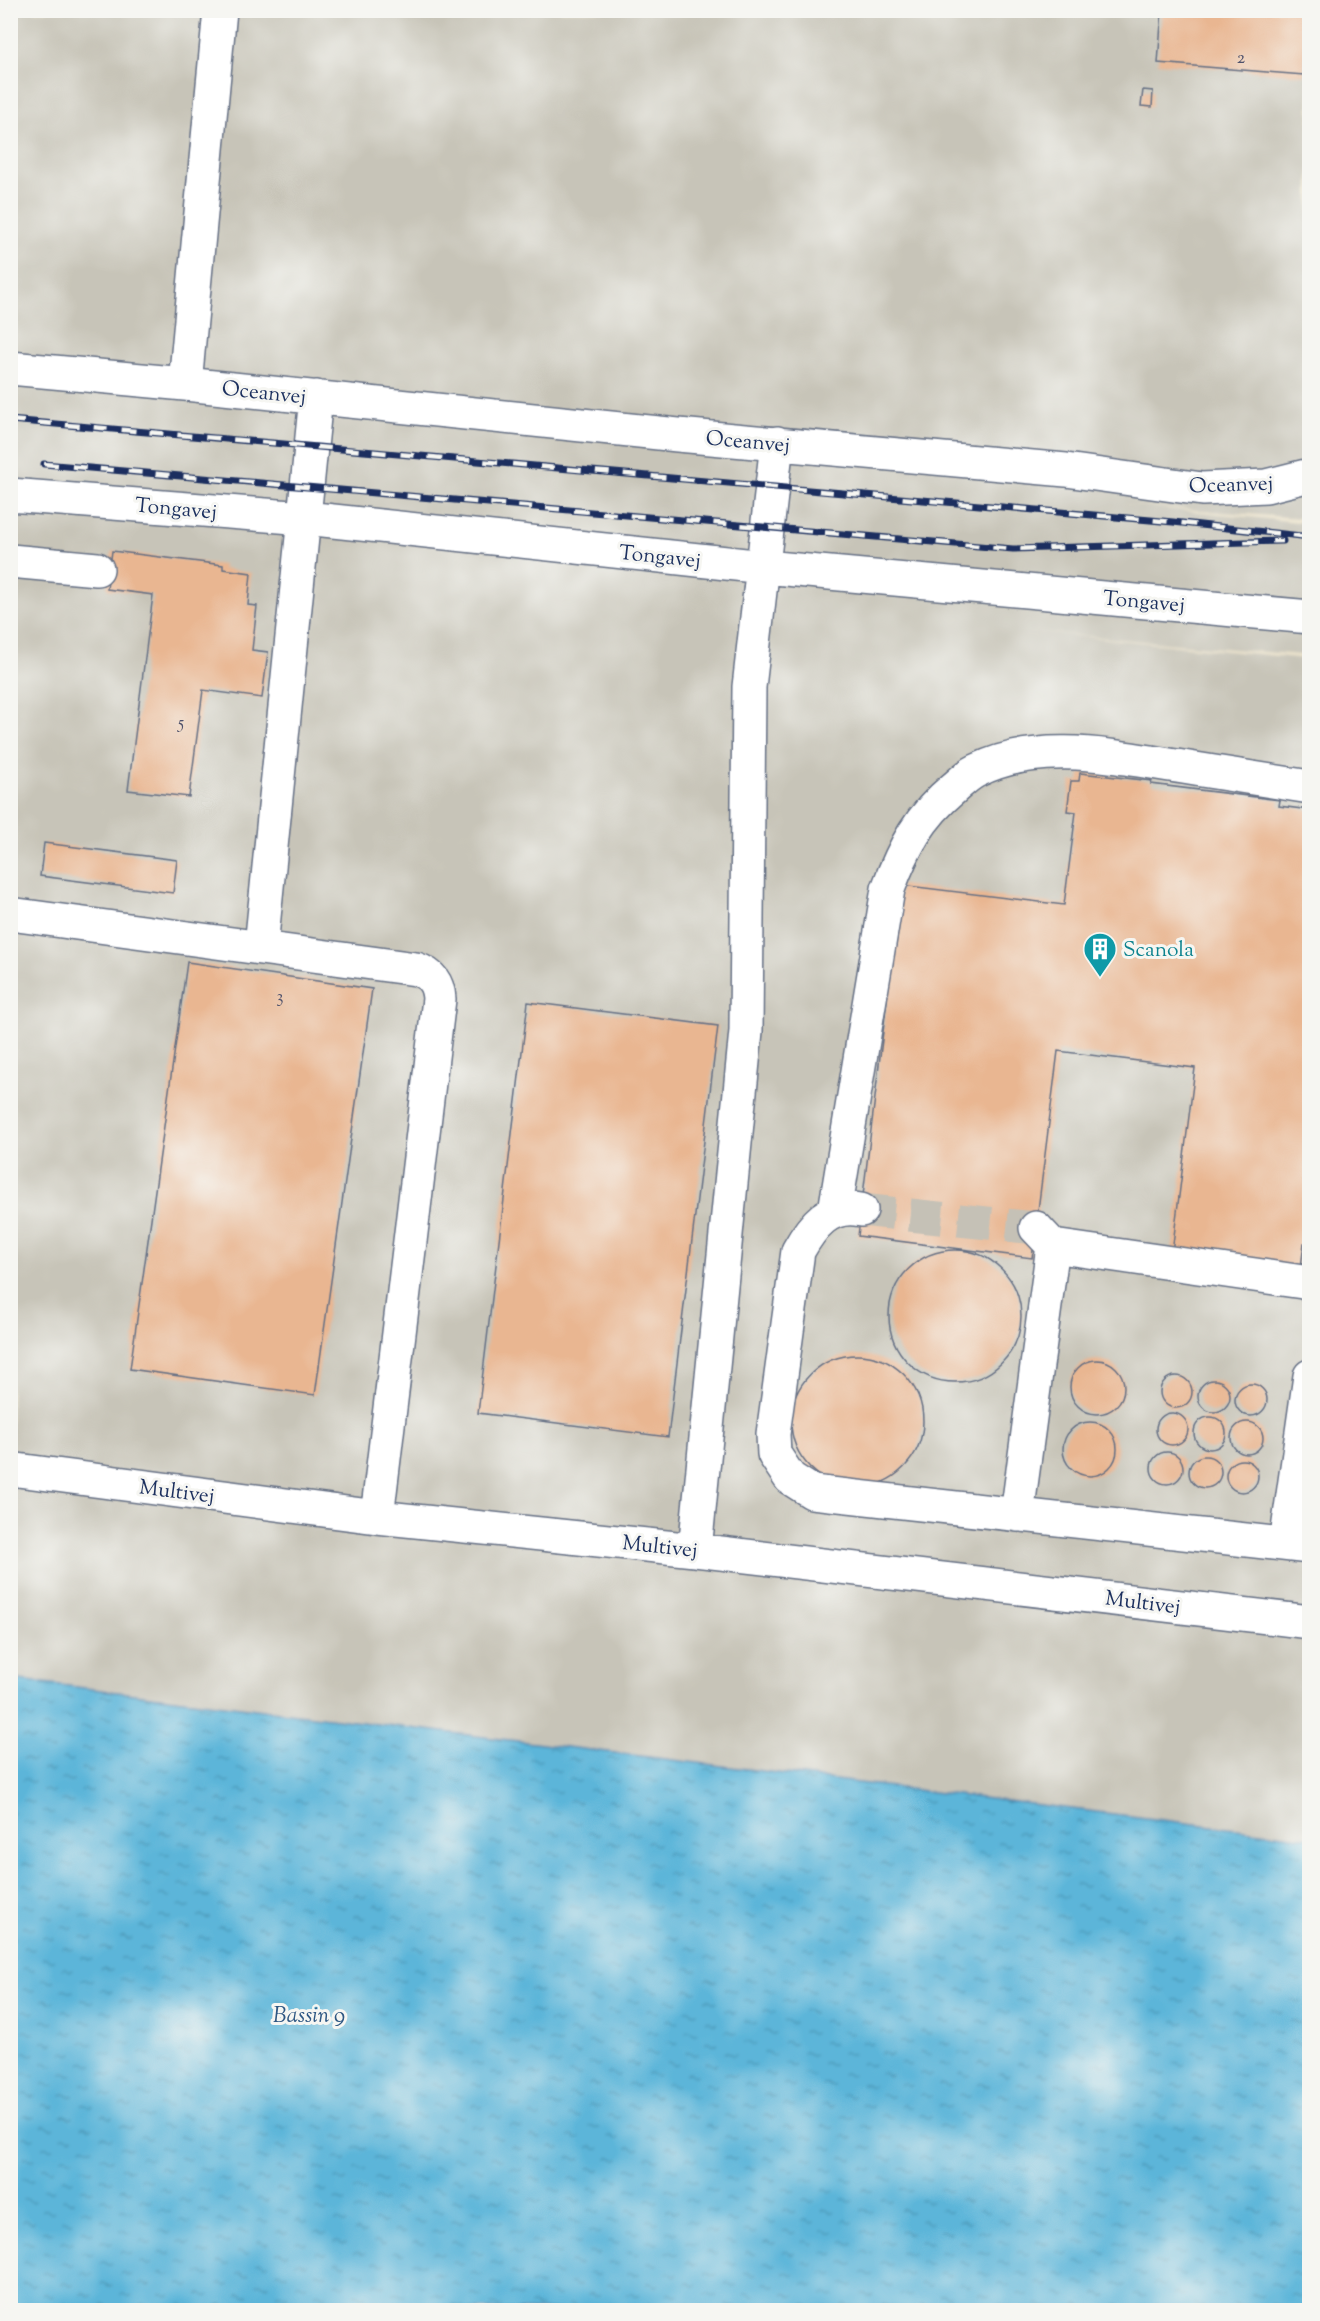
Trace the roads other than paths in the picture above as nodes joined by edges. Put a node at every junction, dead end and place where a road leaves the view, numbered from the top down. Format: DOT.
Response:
graph roads {
  1 [pos="220,10"];
  2 [pos="10,368"];
  3 [pos="185,384"];
  4 [pos="316,397"];
  5 [pos="777,443"];
  6 [pos="1310,475"];
  7 [pos="10,495"];
  8 [pos="305,518"];
  9 [pos="10,561"];
  10 [pos="764,567"];
  11 [pos="96,569"];
  12 [pos="1310,616"];
  13 [pos="1310,786"];
  14 [pos="10,914"];
  15 [pos="261,947"];
  16 [pos="1310,1284"];
  17 [pos="1310,1377"];
  18 [pos="10,1469"];
  19 [pos="1017,1515"];
  20 [pos="377,1516"];
  21 [pos="1298,1546"];
  22 [pos="695,1550"];
  23 [pos="1310,1622"];
  1 -- 3 [label="street"];
  2 -- 3 [label="street, Oceanvej"];
  3 -- 4 [label="street, Oceanvej"];
  4 -- 5 [label="street, Oceanvej"];
  4 -- 8 [label="street"];
  5 -- 6 [label="street, Oceanvej"];
  5 -- 10 [label="street"];
  7 -- 8 [label="street, Tongavej"];
  8 -- 10 [label="street, Tongavej"];
  8 -- 15 [label="street"];
  9 -- 11 [label="street"];
  10 -- 12 [label="street, Tongavej"];
  10 -- 22 [label="street"];
  13 -- 19 [label="street"];
  14 -- 15 [label="street"];
  15 -- 20 [label="street"];
  16 -- 19 [label="street"];
  17 -- 21 [label="street"];
  18 -- 20 [label="street, Multivej"];
  19 -- 21 [label="street"];
  20 -- 22 [label="street, Multivej"];
  22 -- 23 [label="street, Multivej"];
}
